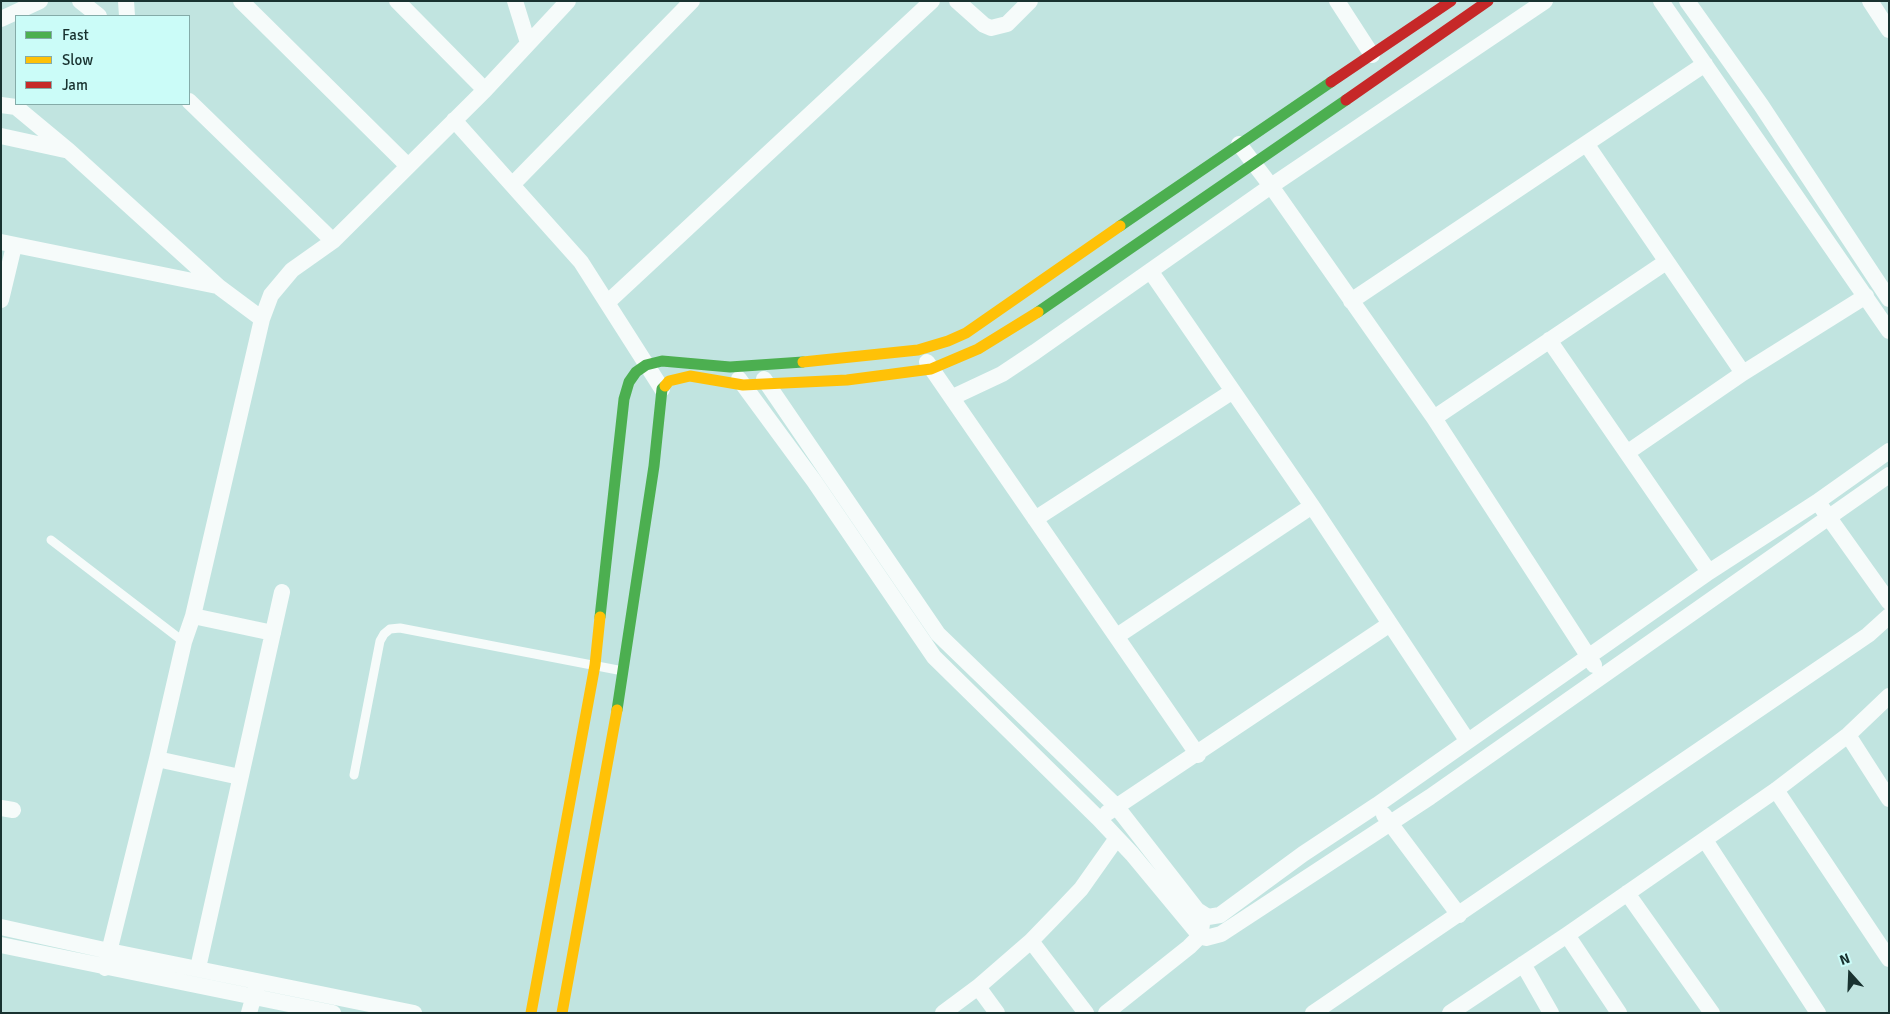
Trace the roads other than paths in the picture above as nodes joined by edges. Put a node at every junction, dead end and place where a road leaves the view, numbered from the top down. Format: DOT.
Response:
graph roads {
  1 [pos="40,1"];
  2 [pos="80,1"];
  3 [pos="126,1"];
  4 [pos="241,1"];
  5 [pos="397,1"];
  6 [pos="515,1"];
  7 [pos="568,1"];
  8 [pos="692,1"];
  9 [pos="932,1"];
  10 [pos="957,1"];
  11 [pos="1030,1"];
  12 [pos="1337,1"];
  13 [pos="1450,1"];
  14 [pos="1488,1"];
  15 [pos="1546,1"];
  16 [pos="1662,1"];
  17 [pos="1688,1"];
  18 [pos="1870,1"];
  19 [pos="5,11"];
  20 [pos="98,15"];
  21 [pos="127,15"];
  22 [pos="1889,30"];
  23 [pos="528,43"];
  24 [pos="1372,55"];
  25 [pos="1705,64"];
  26 [pos="485,90"];
  27 [pos="190,102"];
  28 [pos="1,105"];
  29 [pos="454,120"];
  30 [pos="1,136"];
  31 [pos="1239,144"];
  32 [pos="1587,144"];
  33 [pos="69,151"];
  34 [pos="1254,164"];
  35 [pos="408,166"];
  36 [pos="513,184"];
  37 [pos="1271,186"];
  38 [pos="333,241"];
  39 [pos="8,244"];
  40 [pos="1666,262"];
  41 [pos="1151,272"];
  42 [pos="219,287"];
  43 [pos="1866,296"];
  44 [pos="1889,299"];
  45 [pos="1,300"];
  46 [pos="608,302"];
  47 [pos="1351,302"];
  48 [pos="262,319"];
  49 [pos="1889,331"];
  50 [pos="1548,340"];
  51 [pos="918,350"];
  52 [pos="646,365"];
  53 [pos="756,367"];
  54 [pos="730,368"];
  55 [pos="931,368"];
  56 [pos="1743,373"];
  57 [pos="768,384"];
  58 [pos="744,385"];
  59 [pos="662,390"];
  60 [pos="1233,391"];
  61 [pos="953,398"];
  62 [pos="1434,418"];
  63 [pos="1889,450"];
  64 [pos="1628,452"];
  65 [pos="1889,475"];
  66 [pos="1817,502"];
  67 [pos="1312,506"];
  68 [pos="1829,516"];
  69 [pos="1035,519"];
  70 [pos="51,540"];
  71 [pos="1709,572"];
  72 [pos="282,592"];
  73 [pos="1889,602"];
  74 [pos="193,616"];
  75 [pos="1889,616"];
  76 [pos="1390,624"];
  77 [pos="273,633"];
  78 [pos="1117,636"];
  79 [pos="184,642"];
  80 [pos="1588,656"];
  81 [pos="595,666"];
  82 [pos="624,672"];
  83 [pos="1601,675"];
  84 [pos="1889,696"];
  85 [pos="1848,735"];
  86 [pos="1467,740"];
  87 [pos="1198,754"];
  88 [pos="157,760"];
  89 [pos="354,775"];
  90 [pos="240,778"];
  91 [pos="1776,790"];
  92 [pos="1889,799"];
  93 [pos="1377,805"];
  94 [pos="1116,806"];
  95 [pos="1099,819"];
  96 [pos="1390,823"];
  97 [pos="1117,838"];
  98 [pos="1705,840"];
  99 [pos="1627,893"];
  100 [pos="1203,915"];
  101 [pos="1459,915"];
  102 [pos="4,928"];
  103 [pos="1567,935"];
  104 [pos="1200,936"];
  105 [pos="1031,941"];
  106 [pos="3,946"];
  107 [pos="109,951"];
  108 [pos="1889,959"];
  109 [pos="1524,964"];
  110 [pos="105,968"];
  111 [pos="198,968"];
  112 [pos="258,980"];
  113 [pos="978,987"];
  114 [pos="251,1005"];
  115 [pos="333,1013"];
  116 [pos="414,1013"];
  117 [pos="531,1013"];
  118 [pos="562,1013"];
  119 [pos="943,1013"];
  120 [pos="997,1013"];
  121 [pos="1086,1013"];
  122 [pos="1106,1013"];
  123 [pos="1313,1013"];
  124 [pos="1450,1013"];
  125 [pos="1551,1013"];
  126 [pos="1619,1013"];
  127 [pos="1712,1013"];
  128 [pos="1818,1013"];
  1 -- 19 [label="street"];
  2 -- 20 [label="street"];
  3 -- 21 [label="street"];
  4 -- 35 [label="street"];
  5 -- 26 [label="street"];
  6 -- 23 [label="street"];
  7 -- 23 [label="street"];
  8 -- 36 [label="street"];
  9 -- 46 [label="street"];
  10 -- 11 [label="street"];
  12 -- 24 [label="street"];
  13 -- 24 [label="street"];
  14 -- 34 [label="street"];
  15 -- 37 [label="street"];
  16 -- 25 [label="street"];
  17 -- 44 [label="street"];
  18 -- 22 [label="street"];
  23 -- 26 [label="street"];
  24 -- 31 [label="street"];
  25 -- 32 [label="street"];
  25 -- 43 [label="street"];
  26 -- 29 [label="street"];
  27 -- 38 [label="street"];
  28 -- 33 [label="street"];
  29 -- 35 [label="street"];
  29 -- 36 [label="street"];
  30 -- 33 [label="street"];
  31 -- 34 [label="street"];
  31 -- 51 [label="street"];
  32 -- 40 [label="street"];
  32 -- 47 [label="street"];
  33 -- 42 [label="street"];
  34 -- 37 [label="street"];
  34 -- 55 [label="street"];
  35 -- 38 [label="street"];
  36 -- 46 [label="street"];
  37 -- 41 [label="street"];
  37 -- 47 [label="street"];
  38 -- 48 [label="street"];
  39 -- 42 [label="street"];
  39 -- 45 [label="street"];
  40 -- 50 [label="street"];
  40 -- 56 [label="street"];
  41 -- 60 [label="street"];
  41 -- 61 [label="street"];
  42 -- 48 [label="street"];
  43 -- 49 [label="street"];
  43 -- 56 [label="street"];
  46 -- 52 [label="street"];
  47 -- 62 [label="street"];
  48 -- 74 [label="street"];
  50 -- 62 [label="street"];
  50 -- 64 [label="street"];
  51 -- 53 [label="street"];
  51 -- 55 [label="street"];
  52 -- 54 [label="street"];
  52 -- 59 [label="street"];
  52 -- 81 [label="street"];
  53 -- 54 [label="street"];
  53 -- 57 [label="street"];
  54 -- 58 [label="street"];
  55 -- 57 [label="street"];
  55 -- 61 [label="street"];
  56 -- 64 [label="street"];
  57 -- 58 [label="street"];
  57 -- 94 [label="street"];
  58 -- 59 [label="street"];
  58 -- 95 [label="street"];
  59 -- 82 [label="street"];
  60 -- 67 [label="street"];
  60 -- 69 [label="street"];
  61 -- 69 [label="street"];
  62 -- 80 [label="street"];
  63 -- 66 [label="street"];
  64 -- 71 [label="street"];
  65 -- 68 [label="street"];
  66 -- 68 [label="street"];
  66 -- 71 [label="street"];
  67 -- 76 [label="street"];
  67 -- 78 [label="street"];
  68 -- 73 [label="street"];
  68 -- 83 [label="street"];
  69 -- 78 [label="street"];
  70 -- 79 [label="lane"];
  71 -- 80 [label="street"];
  72 -- 77 [label="street"];
  74 -- 77 [label="street"];
  74 -- 79 [label="street"];
  75 -- 101 [label="street"];
  76 -- 86 [label="street"];
  76 -- 87 [label="street"];
  77 -- 90 [label="street"];
  78 -- 87 [label="street"];
  79 -- 88 [label="street"];
  80 -- 83 [label="street"];
  80 -- 86 [label="street"];
  81 -- 82 [label="lane"];
  81 -- 89 [label="lane"];
  81 -- 117 [label="street"];
  82 -- 118 [label="street"];
  83 -- 96 [label="street"];
  84 -- 85 [label="street"];
  85 -- 91 [label="street"];
  85 -- 92 [label="street"];
  86 -- 93 [label="street"];
  87 -- 94 [label="street"];
  88 -- 90 [label="street"];
  88 -- 107 [label="street"];
  90 -- 111 [label="street"];
  91 -- 98 [label="street"];
  91 -- 108 [label="street"];
  93 -- 96 [label="street"];
  93 -- 100 [label="street"];
  94 -- 95 [label="street"];
  94 -- 100 [label="street"];
  95 -- 97 [label="street"];
  96 -- 101 [label="street"];
  96 -- 104 [label="street"];
  97 -- 104 [label="street"];
  97 -- 105 [label="street"];
  98 -- 99 [label="street"];
  98 -- 128 [label="street"];
  99 -- 103 [label="street"];
  99 -- 127 [label="street"];
  100 -- 104 [label="street"];
  101 -- 123 [label="street"];
  102 -- 106 [label="street"];
  102 -- 107 [label="street"];
  103 -- 109 [label="street"];
  103 -- 126 [label="street"];
  104 -- 122 [label="street"];
  105 -- 113 [label="street"];
  105 -- 121 [label="street"];
  106 -- 110 [label="street"];
  107 -- 110 [label="street"];
  107 -- 111 [label="street"];
  109 -- 124 [label="street"];
  109 -- 125 [label="street"];
  110 -- 114 [label="street"];
  111 -- 112 [label="street"];
  112 -- 114 [label="street"];
  112 -- 116 [label="street"];
  113 -- 119 [label="street"];
  113 -- 120 [label="street"];
  114 -- 115 [label="street"];
}
